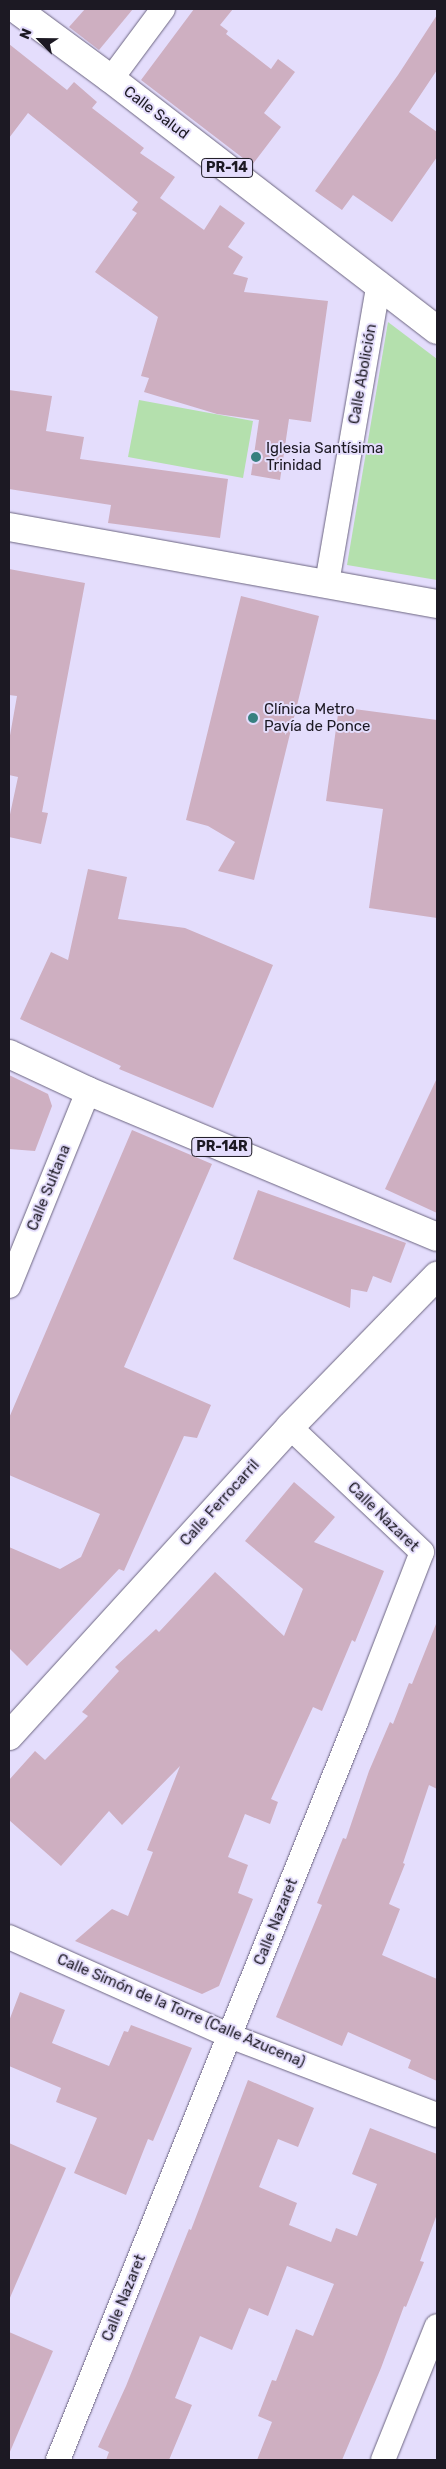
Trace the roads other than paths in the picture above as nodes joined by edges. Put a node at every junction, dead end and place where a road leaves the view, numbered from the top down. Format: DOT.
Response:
graph roads {
  1 [pos="16,9"];
  2 [pos="163,9"];
  3 [pos="111,78"];
  4 [pos="378,283"];
  5 [pos="437,330"];
  6 [pos="9,527"];
  7 [pos="327,583"];
  8 [pos="437,604"];
  9 [pos="9,1054"];
  10 [pos="88,1091"];
  11 [pos="437,1238"];
  12 [pos="437,1276"];
  13 [pos="9,1286"];
  14 [pos="290,1427"];
  15 [pos="9,1736"];
  16 [pos="9,1937"];
  17 [pos="230,2036"];
  18 [pos="437,2115"];
  19 [pos="437,2326"];
  20 [pos="58,2460"];
  21 [pos="383,2460"];
  1 -- 3 [label="main road, Calle Salud / PR-14"];
  2 -- 3 [label="street"];
  3 -- 4 [label="main road, Calle Salud / PR-14"];
  4 -- 5 [label="main road, Calle Salud / PR-14"];
  4 -- 7 [label="street, Calle Abolición"];
  6 -- 7 [label="main road"];
  7 -- 8 [label="main road"];
  9 -- 10 [label="main road, PR-14R"];
  10 -- 11 [label="main road, PR-14R"];
  10 -- 13 [label="street, Calle Sultana"];
  12 -- 14 [label="main road, Calle Ferrocarril"];
  14 -- 15 [label="main road, Calle Ferrocarril"];
  14 -- 17 [label="street, Calle Nazaret"];
  16 -- 17 [label="street, Calle Simón de la Torre (Calle Azucena)"];
  17 -- 18 [label="street, Calle Simón de la Torre (Calle Azucena)"];
  17 -- 20 [label="street, Calle Nazaret"];
  19 -- 21 [label="street"];
}
